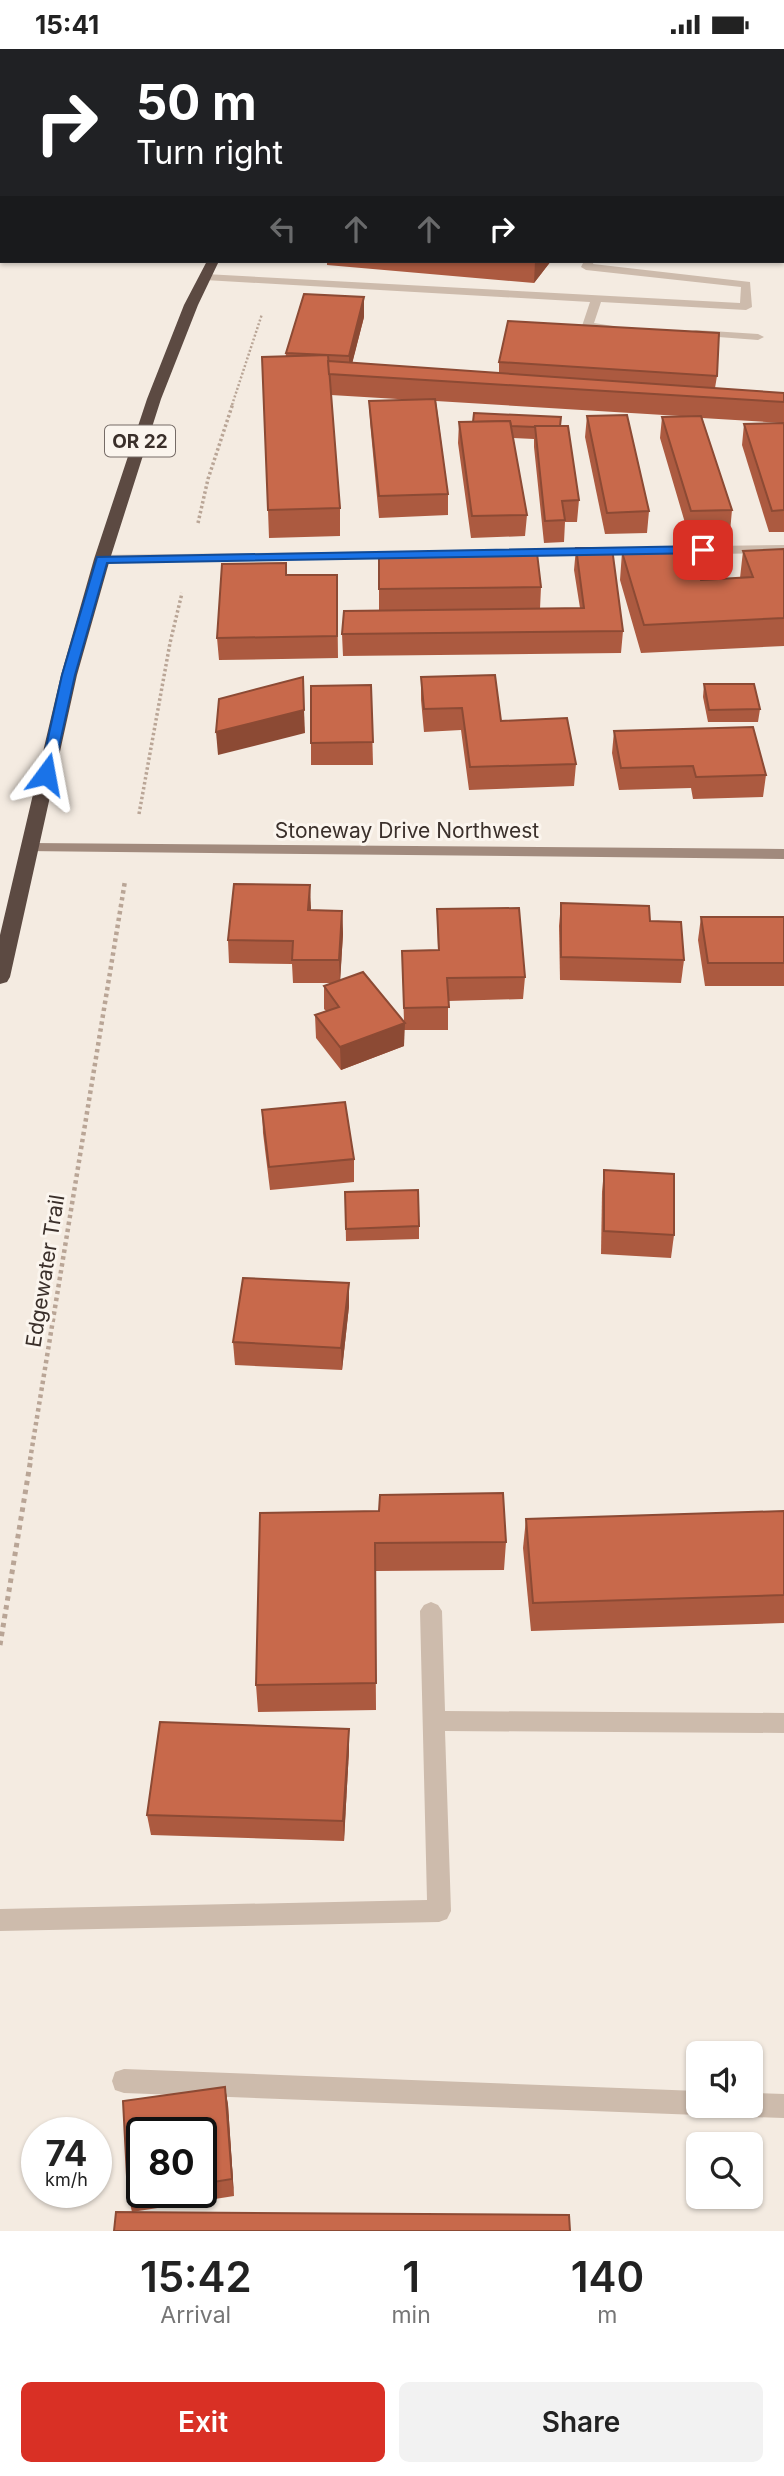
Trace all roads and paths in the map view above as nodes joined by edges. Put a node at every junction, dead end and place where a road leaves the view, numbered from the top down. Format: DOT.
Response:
graph roads {
  1 [pos="213,263"];
  2 [pos="588,263"];
  3 [pos="205,277"];
  4 [pos="596,300"];
  5 [pos="574,326"];
  6 [pos="588,327"];
  7 [pos="627,329"];
  8 [pos="679,332"];
  9 [pos="758,337"];
  10 [pos="784,549"];
  11 [pos="102,559"];
  12 [pos="30,848"];
  13 [pos="784,854"];
  14 [pos="121,902"];
  15 [pos="0,977"];
  16 [pos="431,1611"];
  17 [pos="0,1645"];
  18 [pos="435,1721"];
  19 [pos="784,1723"];
  20 [pos="0,1920"];
  21 [pos="124,2081"];
  22 [pos="686,2103"];
  23 [pos="763,2105"];
  24 [pos="784,2106"];
  1 -- 3 [label="highway, OR 22"];
  2 -- 4 [label="lane"];
  3 -- 4 [label="lane"];
  3 -- 11 [label="highway, OR 22"];
  4 -- 6 [label="lane"];
  5 -- 6 [label="lane"];
  6 -- 7 [label="lane"];
  8 -- 9 [label="lane"];
  10 -- 11 [label="lane"];
  11 -- 12 [label="highway, OR 22"];
  12 -- 13 [label="street, Stoneway Drive Northwest"];
  12 -- 15 [label="highway, OR 22"];
  14 -- 17 [label="path, Edgewater Trail"];
  16 -- 18 [label="lane"];
  18 -- 19 [label="lane"];
  18 -- 20 [label="lane"];
  21 -- 22 [label="lane"];
  23 -- 24 [label="lane"];
}
